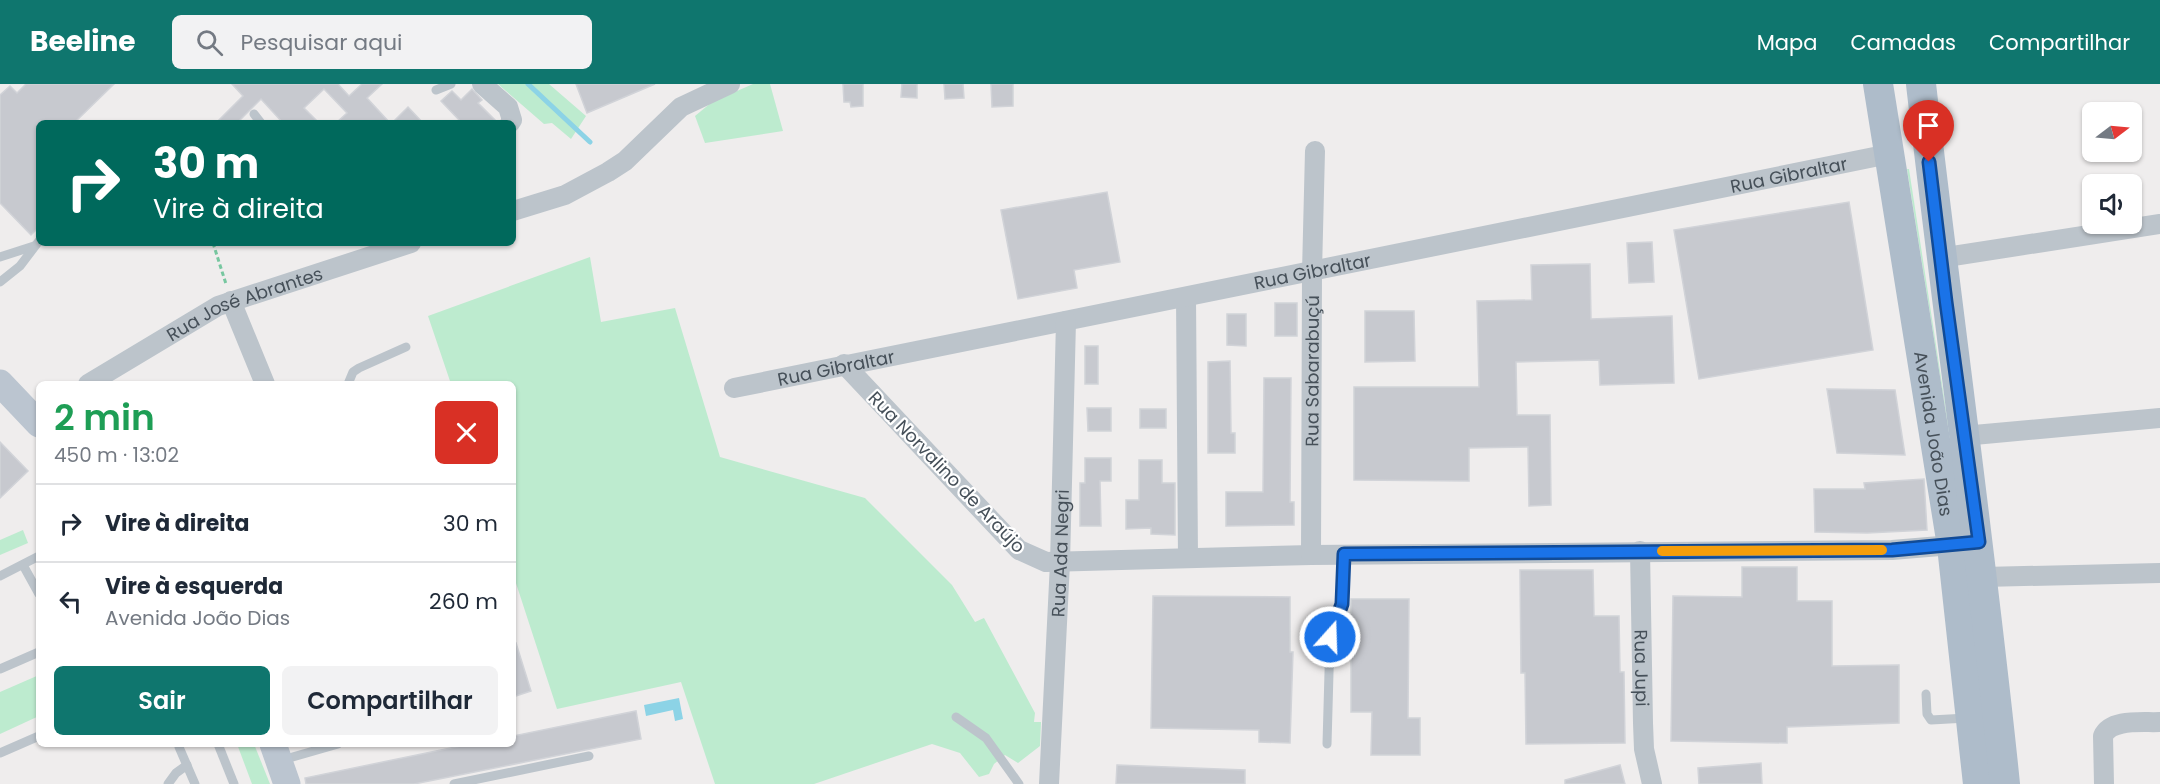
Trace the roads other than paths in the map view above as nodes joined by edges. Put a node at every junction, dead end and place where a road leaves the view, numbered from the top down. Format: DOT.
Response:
graph roads {
  1 [pos="451,84"];
  2 [pos="482,84"];
  3 [pos="730,84"];
  4 [pos="1878,84"];
  5 [pos="436,90"];
  6 [pos="1927,92"];
  7 [pos="254,114"];
  8 [pos="259,120"];
  9 [pos="512,120"];
  10 [pos="1315,151"];
  11 [pos="1889,154"];
  12 [pos="516,210"];
  13 [pos="2160,224"];
  14 [pos="36,243"];
  15 [pos="36,244"];
  16 [pos="402,246"];
  17 [pos="0,257"];
  18 [pos="1940,258"];
  19 [pos="1312,272"];
  20 [pos="0,282"];
  21 [pos="1186,297"];
  22 [pos="231,301"];
  23 [pos="1066,321"];
  24 [pos="406,347"];
  25 [pos="844,364"];
  26 [pos="93,381"];
  27 [pos="264,381"];
  28 [pos="350,381"];
  29 [pos="0,383"];
  30 [pos="734,388"];
  31 [pos="36,417"];
  32 [pos="2160,418"];
  33 [pos="1963,436"];
  34 [pos="1966,544"];
  35 [pos="1640,551"];
  36 [pos="1344,554"];
  37 [pos="1311,555"];
  38 [pos="36,558"];
  39 [pos="1188,558"];
  40 [pos="1060,563"];
  41 [pos="23,565"];
  42 [pos="2160,573"];
  43 [pos="0,576"];
  44 [pos="1983,577"];
  45 [pos="36,588"];
  46 [pos="36,653"];
  47 [pos="0,669"];
  48 [pos="1926,694"];
  49 [pos="956,717"];
  50 [pos="1971,718"];
  51 [pos="2160,722"];
  52 [pos="36,737"];
  53 [pos="1327,744"];
  54 [pos="179,747"];
  55 [pos="219,747"];
  56 [pos="329,747"];
  57 [pos="0,753"];
  58 [pos="589,756"];
  59 [pos="280,763"];
  60 [pos="186,765"];
  61 [pos="168,784"];
  62 [pos="195,784"];
  63 [pos="234,784"];
  64 [pos="453,784"];
  65 [pos="1019,784"];
  66 [pos="1050,784"];
  67 [pos="1652,784"];
  68 [pos="1978,784"];
  69 [pos="2005,784"];
  70 [pos="2104,784"];
  1 -- 5 [label="lane"];
  2 -- 9 [label="street"];
  3 -- 12 [label="street"];
  4 -- 11 [label="main road, Avenida João Dias"];
  6 -- 11 [label="main road"];
  6 -- 18 [label="main road, Avenida João Dias"];
  7 -- 8 [label="lane"];
  10 -- 19 [label="street, Rua Sabarabuçú"];
  11 -- 19 [label="street, Rua Gibraltar"];
  11 -- 34 [label="main road, Avenida João Dias"];
  13 -- 18 [label="street"];
  14 -- 17 [label="lane"];
  15 -- 20 [label="lane"];
  16 -- 22 [label="street, Rua José Abrantes"];
  18 -- 33 [label="main road, Avenida João Dias"];
  19 -- 21 [label="street, Rua Gibraltar"];
  19 -- 37 [label="street, Rua Sabarabuçú"];
  21 -- 23 [label="street, Rua Gibraltar"];
  21 -- 39 [label="street"];
  22 -- 26 [label="street, Rua José Abrantes"];
  22 -- 27 [label="street"];
  23 -- 25 [label="street, Rua Gibraltar"];
  23 -- 40 [label="street, Rua Ada Negri"];
  24 -- 28 [label="lane"];
  25 -- 30 [label="street, Rua Gibraltar"];
  25 -- 40 [label="street, Rua Norvalino de Araújo"];
  29 -- 31 [label="street"];
  32 -- 33 [label="street"];
  33 -- 34 [label="main road, Avenida João Dias"];
  34 -- 35 [label="street, Rua Norvalino de Araújo"];
  34 -- 44 [label="main road, Avenida João Dias"];
  34 -- 50 [label="main road, Avenida João Dias"];
  35 -- 36 [label="street, Rua Norvalino de Araújo"];
  35 -- 67 [label="street, Rua Jupi"];
  36 -- 37 [label="street, Rua Norvalino de Araújo"];
  36 -- 53 [label="lane"];
  37 -- 39 [label="street, Rua Norvalino de Araújo"];
  38 -- 41 [label="lane"];
  39 -- 40 [label="street, Rua Norvalino de Araújo"];
  40 -- 66 [label="street, Rua Ada Negri"];
  41 -- 43 [label="lane"];
  41 -- 45 [label="lane"];
  42 -- 44 [label="street"];
  44 -- 69 [label="main road, Avenida João Dias"];
  46 -- 47 [label="lane"];
  48 -- 50 [label="lane"];
  49 -- 65 [label="lane"];
  50 -- 68 [label="main road, Avenida João Dias"];
  51 -- 70 [label="street"];
  52 -- 57 [label="lane"];
  54 -- 60 [label="lane"];
  55 -- 63 [label="lane"];
  56 -- 59 [label="lane"];
  58 -- 64 [label="lane"];
  60 -- 61 [label="lane"];
  60 -- 62 [label="lane"];
}
